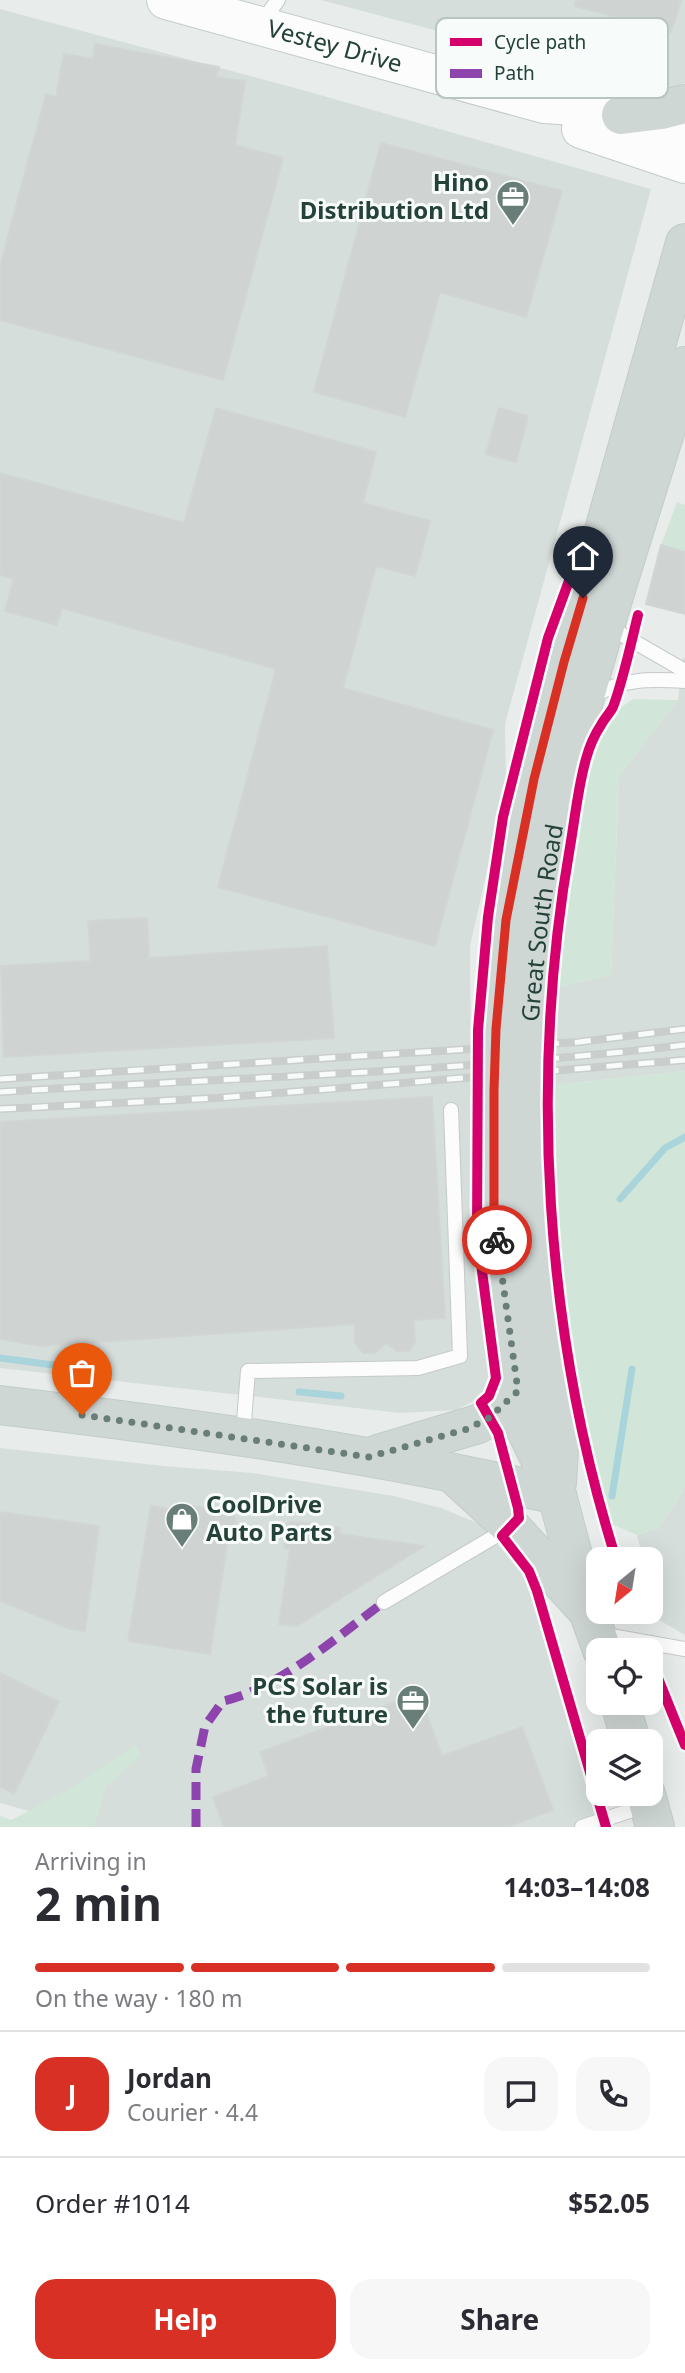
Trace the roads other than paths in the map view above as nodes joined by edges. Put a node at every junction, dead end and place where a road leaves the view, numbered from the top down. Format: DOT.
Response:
graph roads {
  1 [pos="166,0"];
  2 [pos="269,13"];
  3 [pos="436,68"];
  4 [pos="526,98"];
  5 [pos="544,104"];
  6 [pos="685,104"];
  7 [pos="621,115"];
  8 [pos="685,133"];
  9 [pos="685,164"];
  10 [pos="685,243"];
  11 [pos="685,366"];
  12 [pos="647,382"];
  13 [pos="677,425"];
  14 [pos="590,623"];
  15 [pos="685,671"];
  16 [pos="685,681"];
  17 [pos="583,703"];
  18 [pos="513,1028"];
  19 [pos="510,1088"];
  20 [pos="451,1110"];
  21 [pos="518,1391"];
  22 [pos="0,1405"];
  23 [pos="242,1438"];
  24 [pos="369,1457"];
  25 [pos="450,1471"];
  26 [pos="557,1495"];
  27 [pos="511,1527"];
  28 [pos="384,1602"];
  29 [pos="596,1631"];
  30 [pos="685,1649"];
  31 [pos="654,1813"];
  32 [pos="582,1827"];
  1 -- 2 [label="street, Vestey Drive"];
  2 -- 3 [label="street, Vestey Drive"];
  4 -- 5 [label="street, Vestey Drive"];
  5 -- 7 [label="street, Vestey Drive"];
  5 -- 9 [label="street, Vestey Drive"];
  6 -- 7 [label="main road"];
  7 -- 8 [label="street, Vestey Drive"];
  10 -- 12 [label="main road, Great South Road"];
  11 -- 13 [label="main road, Great South Road"];
  12 -- 13 [label="lane"];
  12 -- 14 [label="main road, Great South Road"];
  13 -- 14 [label="main road, Great South Road"];
  14 -- 15 [label="lane"];
  14 -- 17 [label="main road, Great South Road"];
  14 -- 18 [label="main road, Great South Road"];
  16 -- 17 [label="lane"];
  17 -- 18 [label="main road, Great South Road"];
  18 -- 19 [label="main road, Great South Road, bridge"];
  19 -- 21 [label="main road, Great South Road"];
  19 -- 26 [label="main road, Great South Road"];
  20 -- 23 [label="lane"];
  21 -- 24 [label="main road"];
  21 -- 26 [label="main road, Great South Road"];
  22 -- 23 [label="main road"];
  23 -- 24 [label="main road"];
  24 -- 25 [label="main road"];
  25 -- 26 [label="main road"];
  25 -- 27 [label="main road"];
  26 -- 29 [label="main road, Great South Road"];
  27 -- 28 [label="lane"];
  27 -- 29 [label="main road"];
  29 -- 30 [label="lane"];
  31 -- 32 [label="lane"];
}
